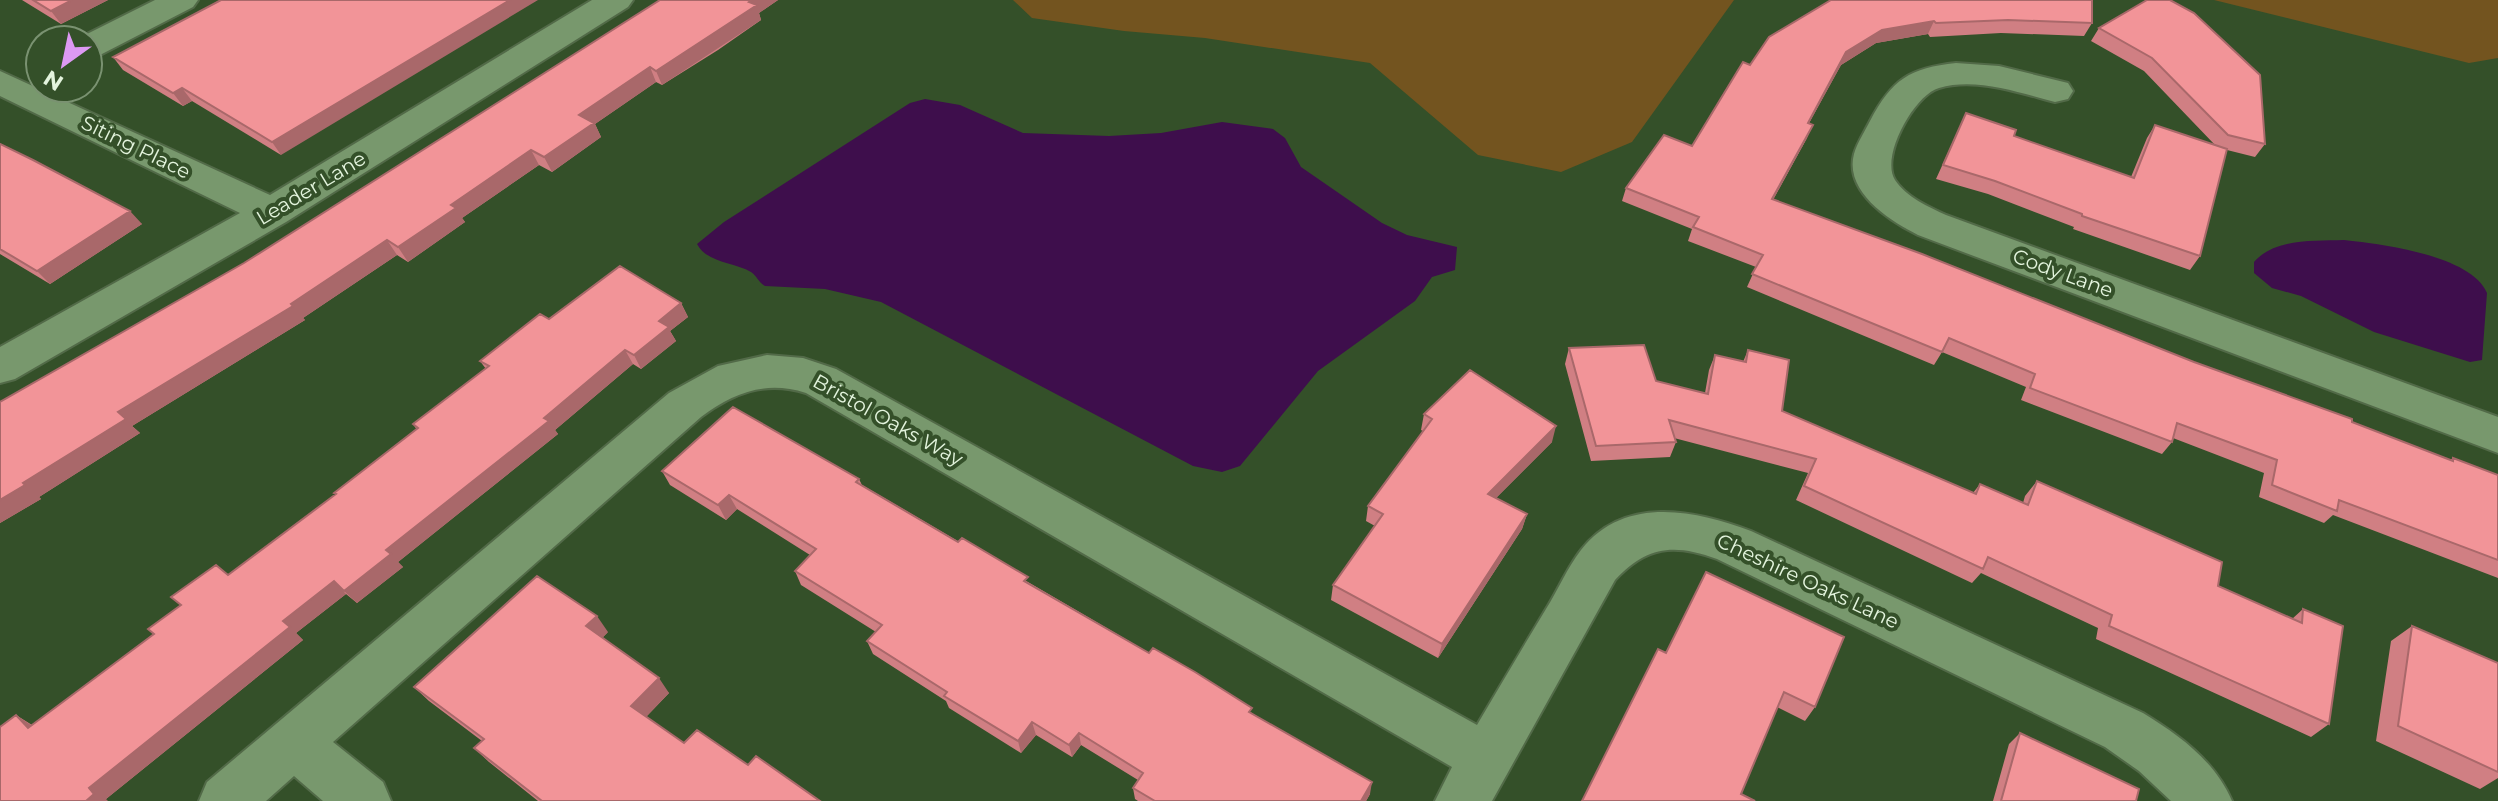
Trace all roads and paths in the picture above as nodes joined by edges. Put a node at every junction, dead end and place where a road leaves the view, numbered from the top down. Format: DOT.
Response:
graph roads {
  1 [pos="181,0"];
  2 [pos="616,0"];
  3 [pos="104,39"];
  4 [pos="17,80"];
  5 [pos="2055,91"];
  6 [pos="272,212"];
  7 [pos="0,367"];
  8 [pos="2498,435"];
  9 [pos="294,742"];
  10 [pos="1486,758"];
  11 [pos="226,801"];
  12 [pos="364,801"];
  13 [pos="1462,801"];
  14 [pos="2205,801"];
  1 -- 3 [label="street"];
  2 -- 6 [label="street, Leader Lane"];
  4 -- 6 [label="street, Siting Place"];
  5 -- 8 [label="street, Cody Lane"];
  6 -- 7 [label="street, Leader Lane"];
  9 -- 10 [label="street, Bristol Oaks Way"];
  9 -- 11 [label="street, Bristol Oaks Way"];
  9 -- 12 [label="street"];
  10 -- 13 [label="street, Cheshire Oaks Lane"];
  10 -- 14 [label="street, Cheshire Oaks Lane"];
}
